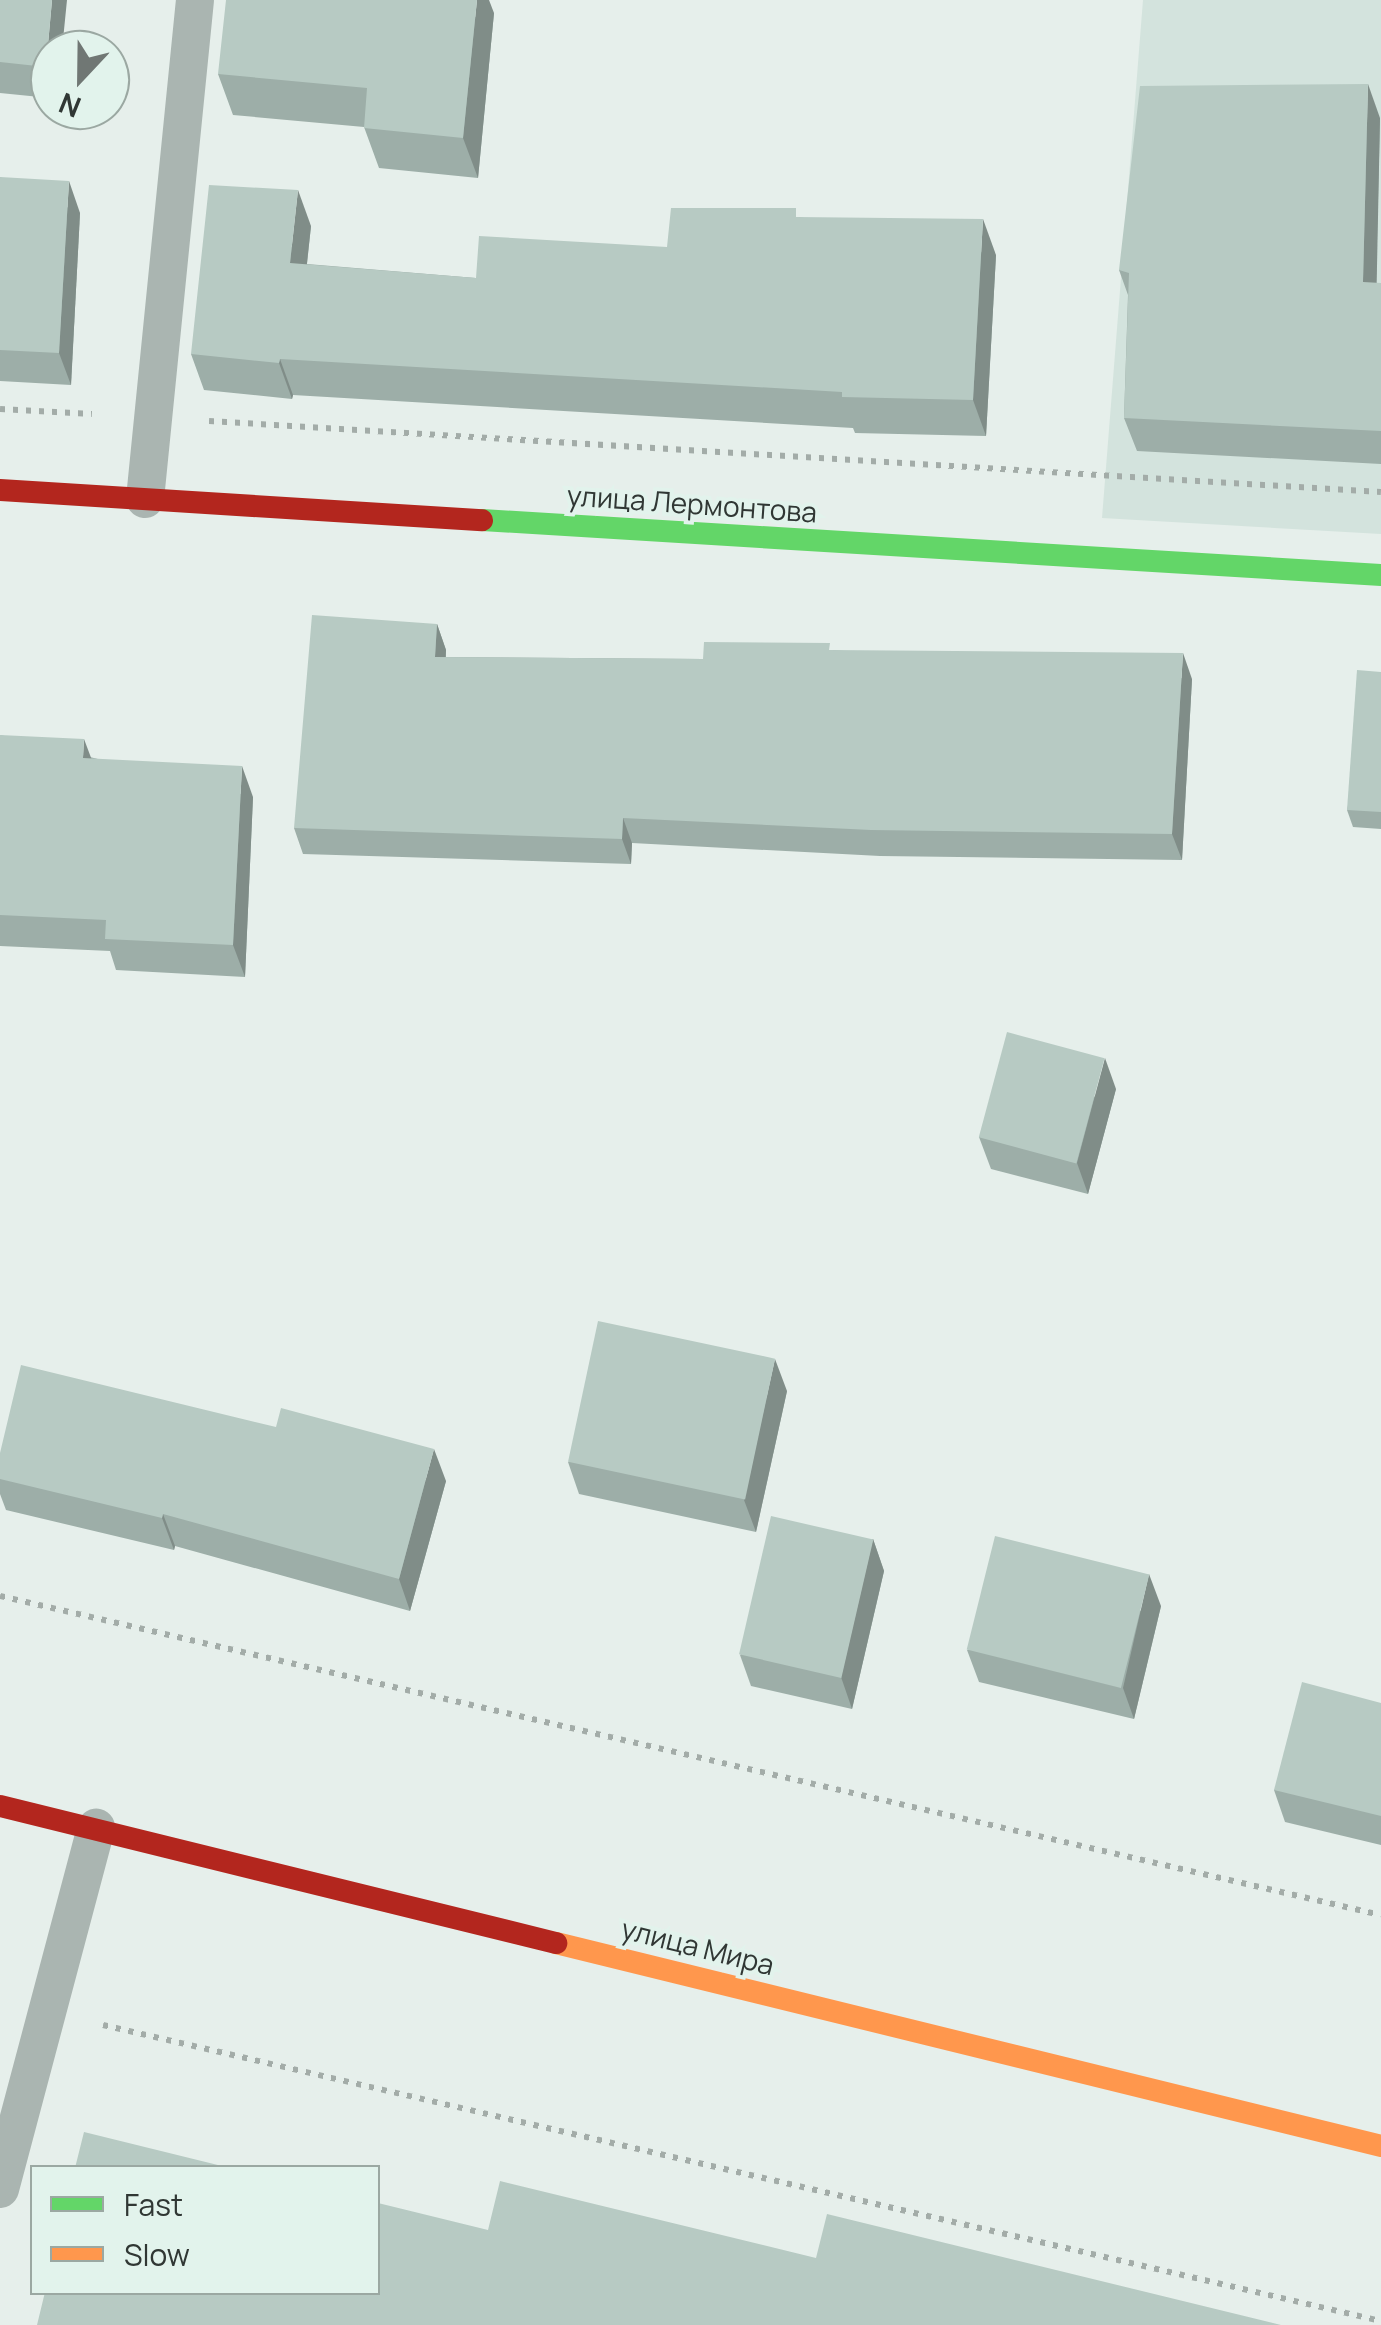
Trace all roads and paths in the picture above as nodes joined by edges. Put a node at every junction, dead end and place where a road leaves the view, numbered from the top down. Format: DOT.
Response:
graph roads {
  1 [pos="194,0"];
  2 [pos="0,409"];
  3 [pos="153,418"];
  4 [pos="0,490"];
  5 [pos="1381,492"];
  6 [pos="145,499"];
  7 [pos="1381,575"];
  8 [pos="0,1596"];
  9 [pos="0,1806"];
  10 [pos="96,1828"];
  11 [pos="1381,1915"];
  12 [pos="44,2011"];
  13 [pos="1381,2146"];
  14 [pos="0,2189"];
  15 [pos="1381,2322"];
  1 -- 3 [label="lane"];
  2 -- 3 [label="path"];
  3 -- 5 [label="path"];
  3 -- 6 [label="lane"];
  4 -- 6 [label="main road, улица Лермонтова"];
  6 -- 7 [label="main road, улица Лермонтова"];
  8 -- 11 [label="path"];
  9 -- 10 [label="main road, улица Мира"];
  10 -- 12 [label="lane"];
  10 -- 13 [label="main road, улица Мира"];
  12 -- 14 [label="lane"];
  12 -- 15 [label="path"];
}
